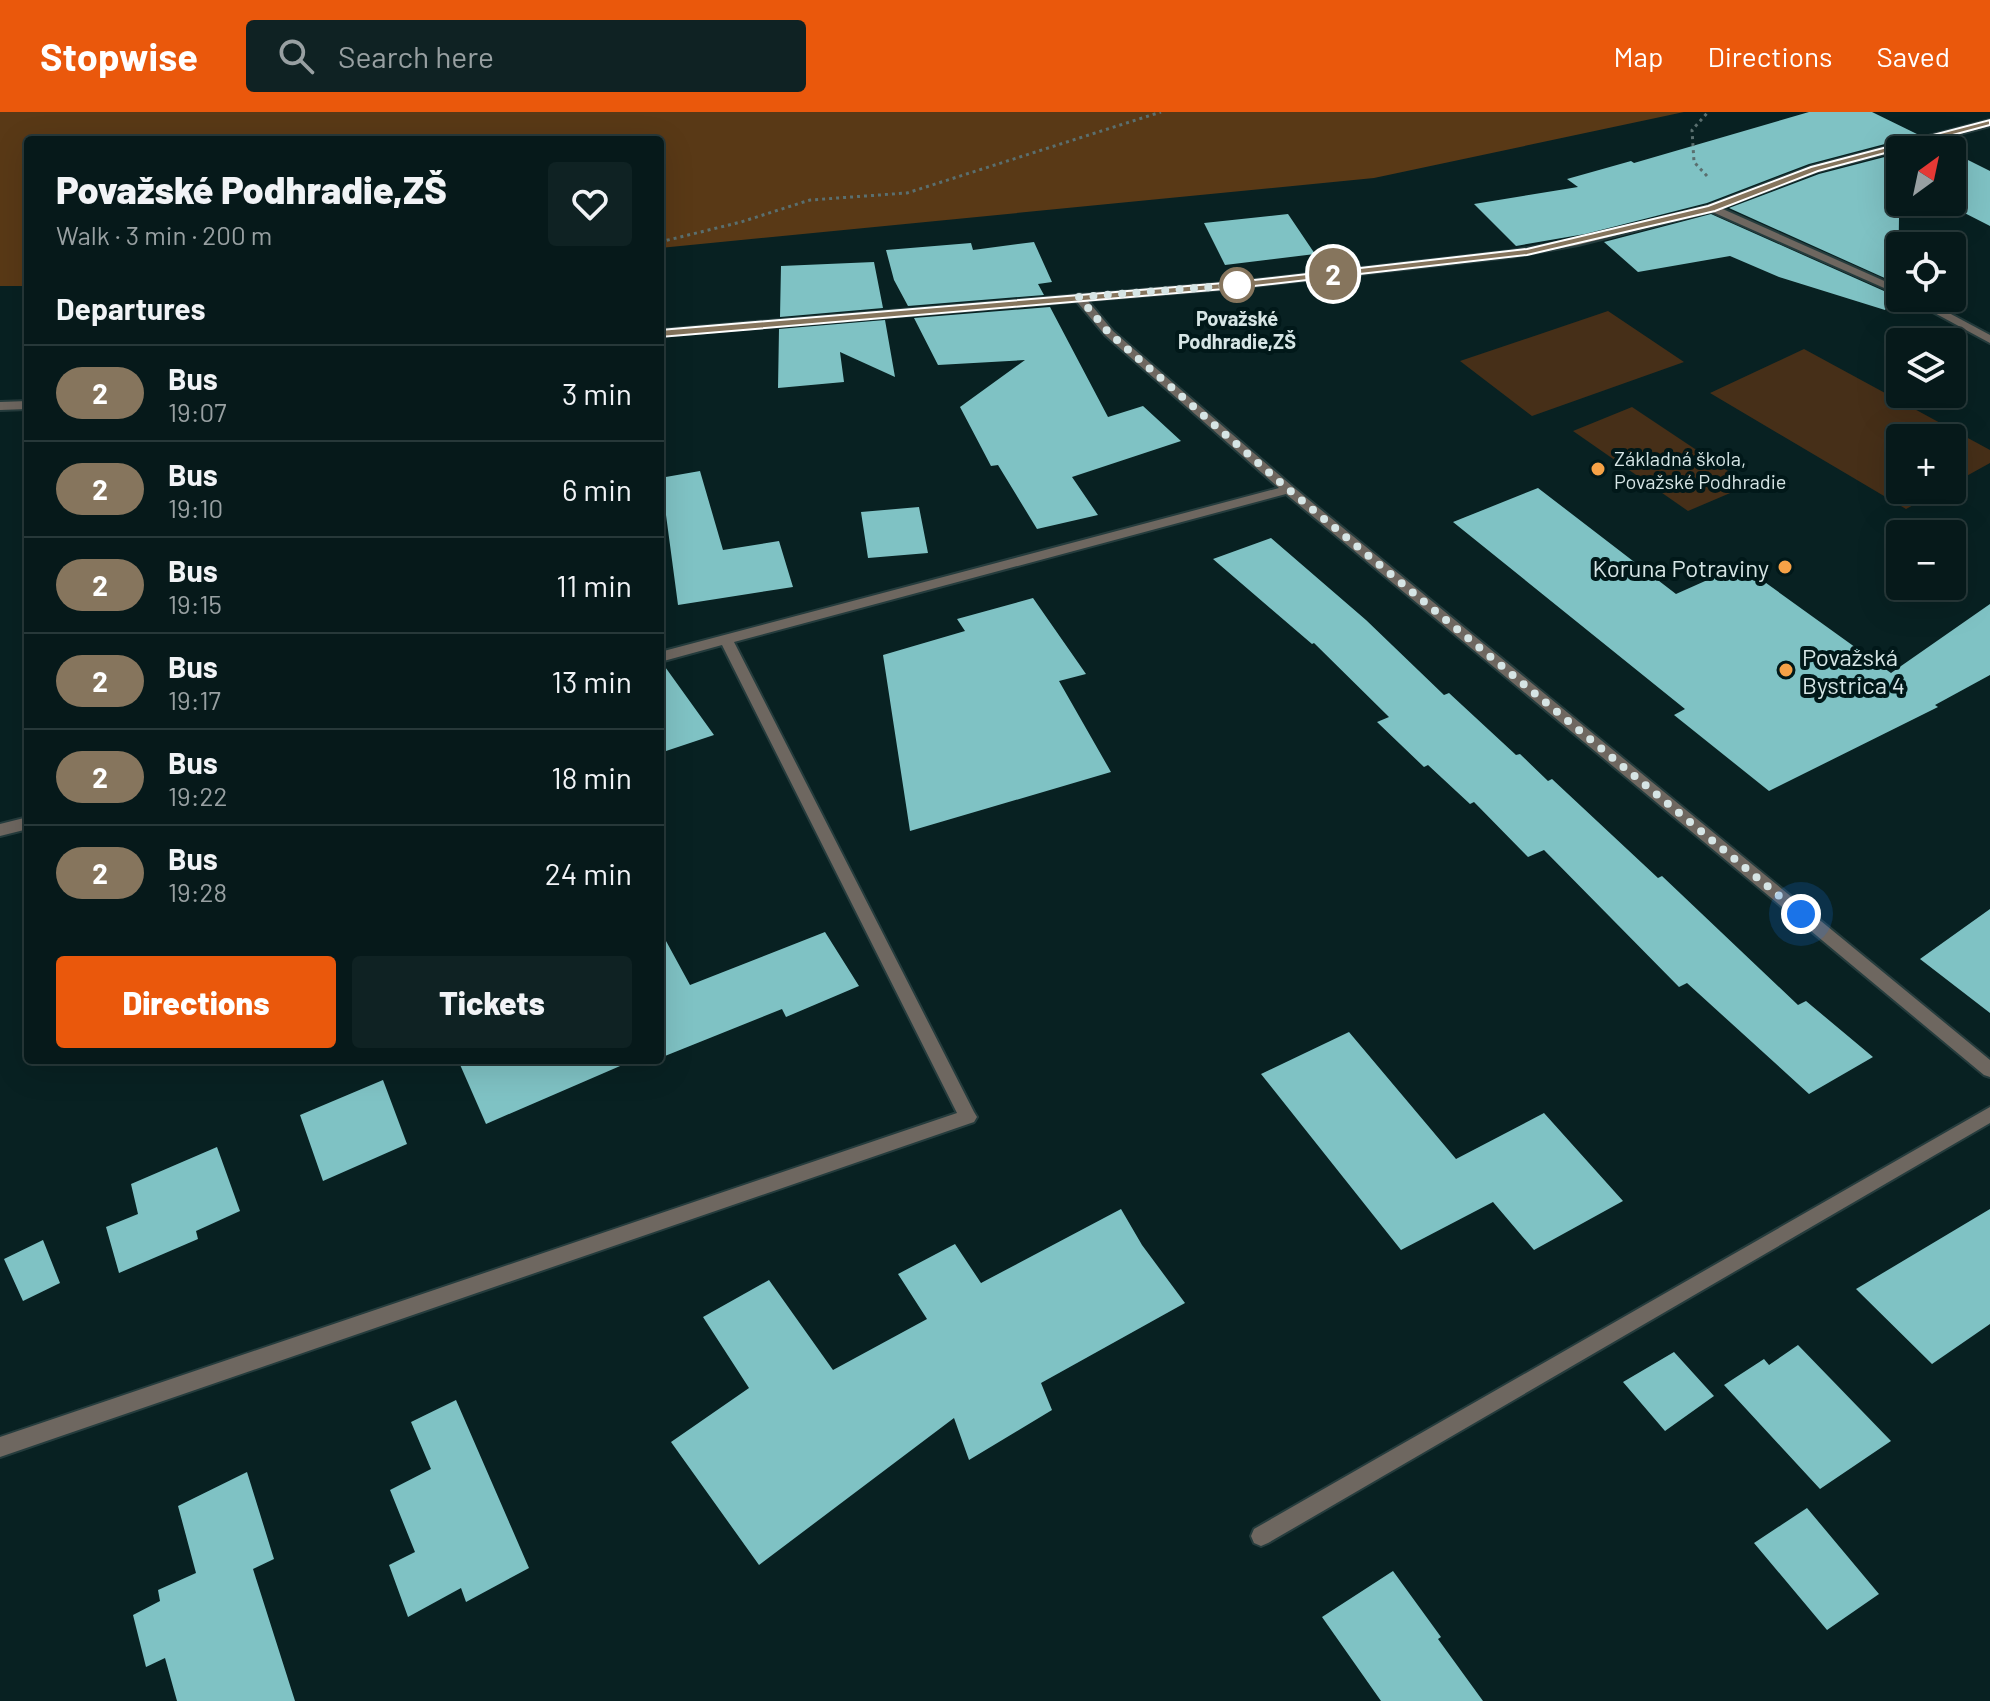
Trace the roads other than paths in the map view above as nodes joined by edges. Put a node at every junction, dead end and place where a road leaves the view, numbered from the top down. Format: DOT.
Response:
graph roads {
  1 [pos="1990,123"];
  2 [pos="1712,208"];
  3 [pos="1886,286"];
  4 [pos="1079,297"];
  5 [pos="1939,312"];
  6 [pos="664,333"];
  7 [pos="1990,340"];
  8 [pos="24,405"];
  9 [pos="0,406"];
  10 [pos="1288,489"];
  11 [pos="726,640"];
  12 [pos="664,656"];
  13 [pos="24,824"];
  14 [pos="0,830"];
  15 [pos="1990,1070"];
  16 [pos="1990,1114"];
  17 [pos="0,1447"];
  18 [pos="1261,1536"];
  1 -- 2 [label="street"];
  2 -- 3 [label="street"];
  2 -- 4 [label="street"];
  4 -- 6 [label="street"];
  4 -- 10 [label="street"];
  5 -- 7 [label="street"];
  8 -- 9 [label="street"];
  10 -- 11 [label="street"];
  10 -- 15 [label="street"];
  11 -- 12 [label="street"];
  11 -- 17 [label="street"];
  13 -- 14 [label="street"];
  16 -- 18 [label="street"];
}
